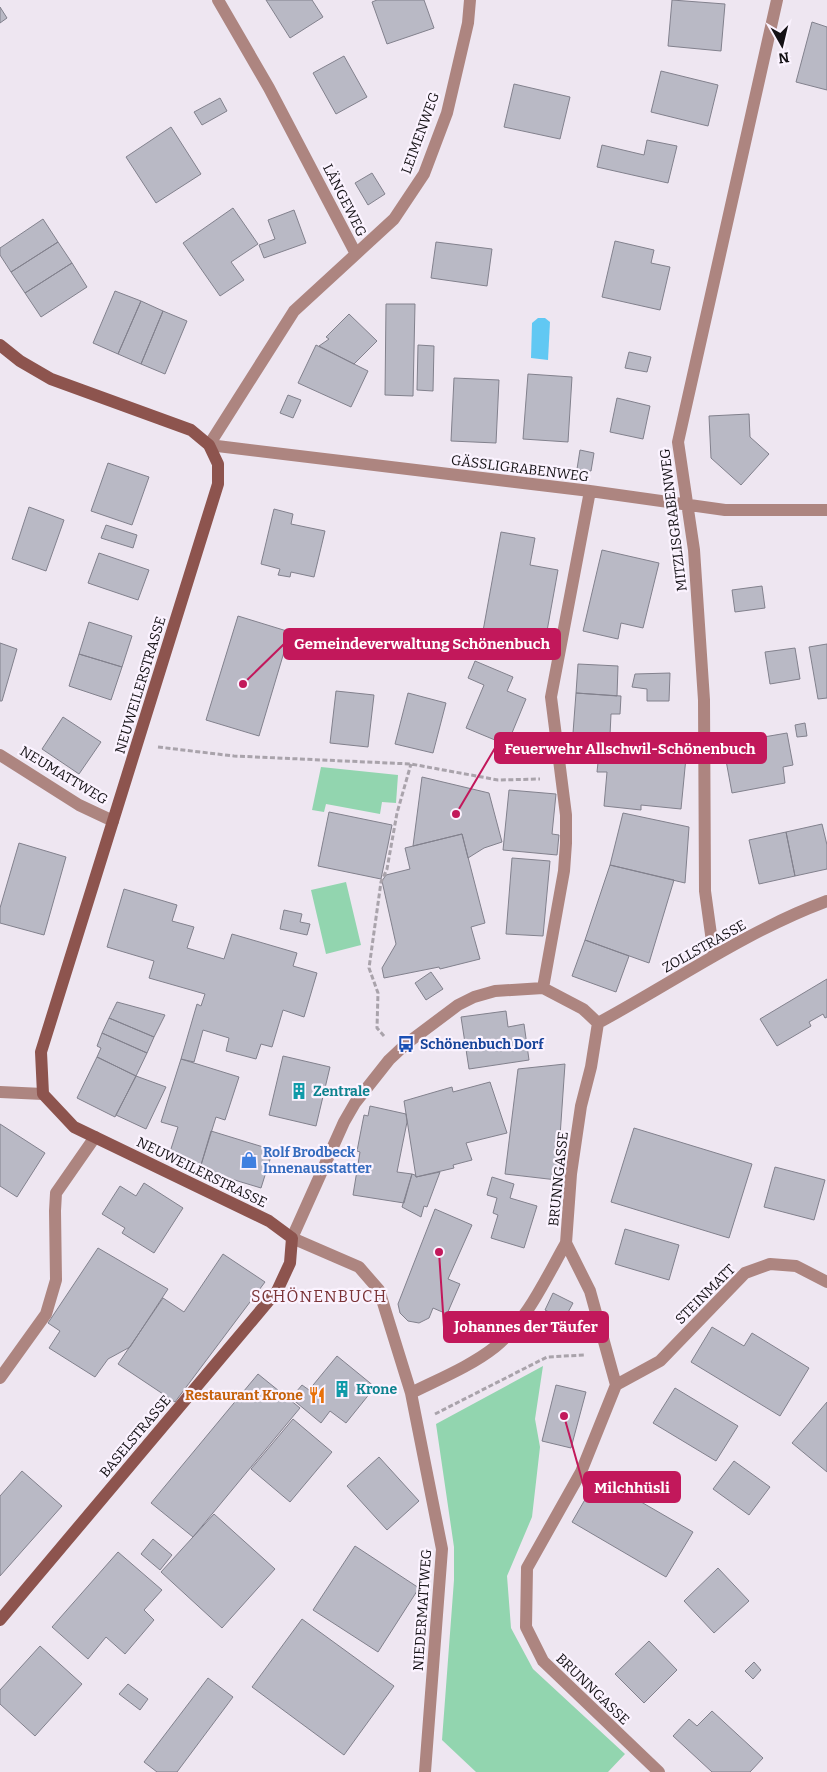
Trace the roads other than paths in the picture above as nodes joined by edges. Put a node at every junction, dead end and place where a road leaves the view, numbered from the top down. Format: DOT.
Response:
graph roads {
  1 [pos="218,0"];
  2 [pos="470,0"];
  3 [pos="777,0"];
  4 [pos="356,254"];
  5 [pos="0,345"];
  6 [pos="209,445"];
  7 [pos="590,491"];
  8 [pos="687,504"];
  9 [pos="827,510"];
  10 [pos="0,755"];
  11 [pos="113,821"];
  12 [pos="827,901"];
  13 [pos="714,956"];
  14 [pos="543,988"];
  15 [pos="598,1023"];
  16 [pos="0,1092"];
  17 [pos="43,1094"];
  18 [pos="95,1137"];
  19 [pos="292,1238"];
  20 [pos="566,1243"];
  21 [pos="827,1282"];
  22 [pos="0,1378"];
  23 [pos="616,1386"];
  24 [pos="411,1393"];
  25 [pos="0,1620"];
  26 [pos="425,1772"];
  27 [pos="659,1772"];
  1 -- 4 [label="street, LÄNGEWEG"];
  2 -- 4 [label="street, LEIMENWEG"];
  3 -- 8 [label="street, MITZLISGRABENWEG"];
  4 -- 6 [label="street, LÄNGEWEG"];
  5 -- 6 [label="street"];
  6 -- 7 [label="street, GÄSSLIGRABENWEG"];
  6 -- 11 [label="street, NEUWEILERSTRASSE"];
  7 -- 8 [label="street, GÄSSLIGRABENWEG"];
  7 -- 14 [label="street"];
  8 -- 9 [label="street, GÄSSLIGRABENWEG"];
  8 -- 13 [label="street, MITZLISGRABENWEG"];
  10 -- 11 [label="street, NEUMATTWEG"];
  11 -- 17 [label="street, NEUWEILERSTRASSE"];
  12 -- 13 [label="street, ZOLLSTRASSE"];
  13 -- 15 [label="street, ZOLLSTRASSE"];
  14 -- 15 [label="street"];
  14 -- 19 [label="street"];
  15 -- 20 [label="street, BRUNNGASSE"];
  16 -- 17 [label="street"];
  17 -- 18 [label="street, NEUWEILERSTRASSE"];
  18 -- 19 [label="street, NEUWEILERSTRASSE"];
  18 -- 22 [label="street"];
  19 -- 24 [label="street, NIEDERMATTWEG"];
  19 -- 25 [label="street, BASELSTRASSE"];
  20 -- 23 [label="street, BRUNNGASSE"];
  20 -- 24 [label="street"];
  21 -- 23 [label="street, STEINMATT"];
  23 -- 27 [label="street, BRUNNGASSE"];
  24 -- 26 [label="street, NIEDERMATTWEG"];
}
